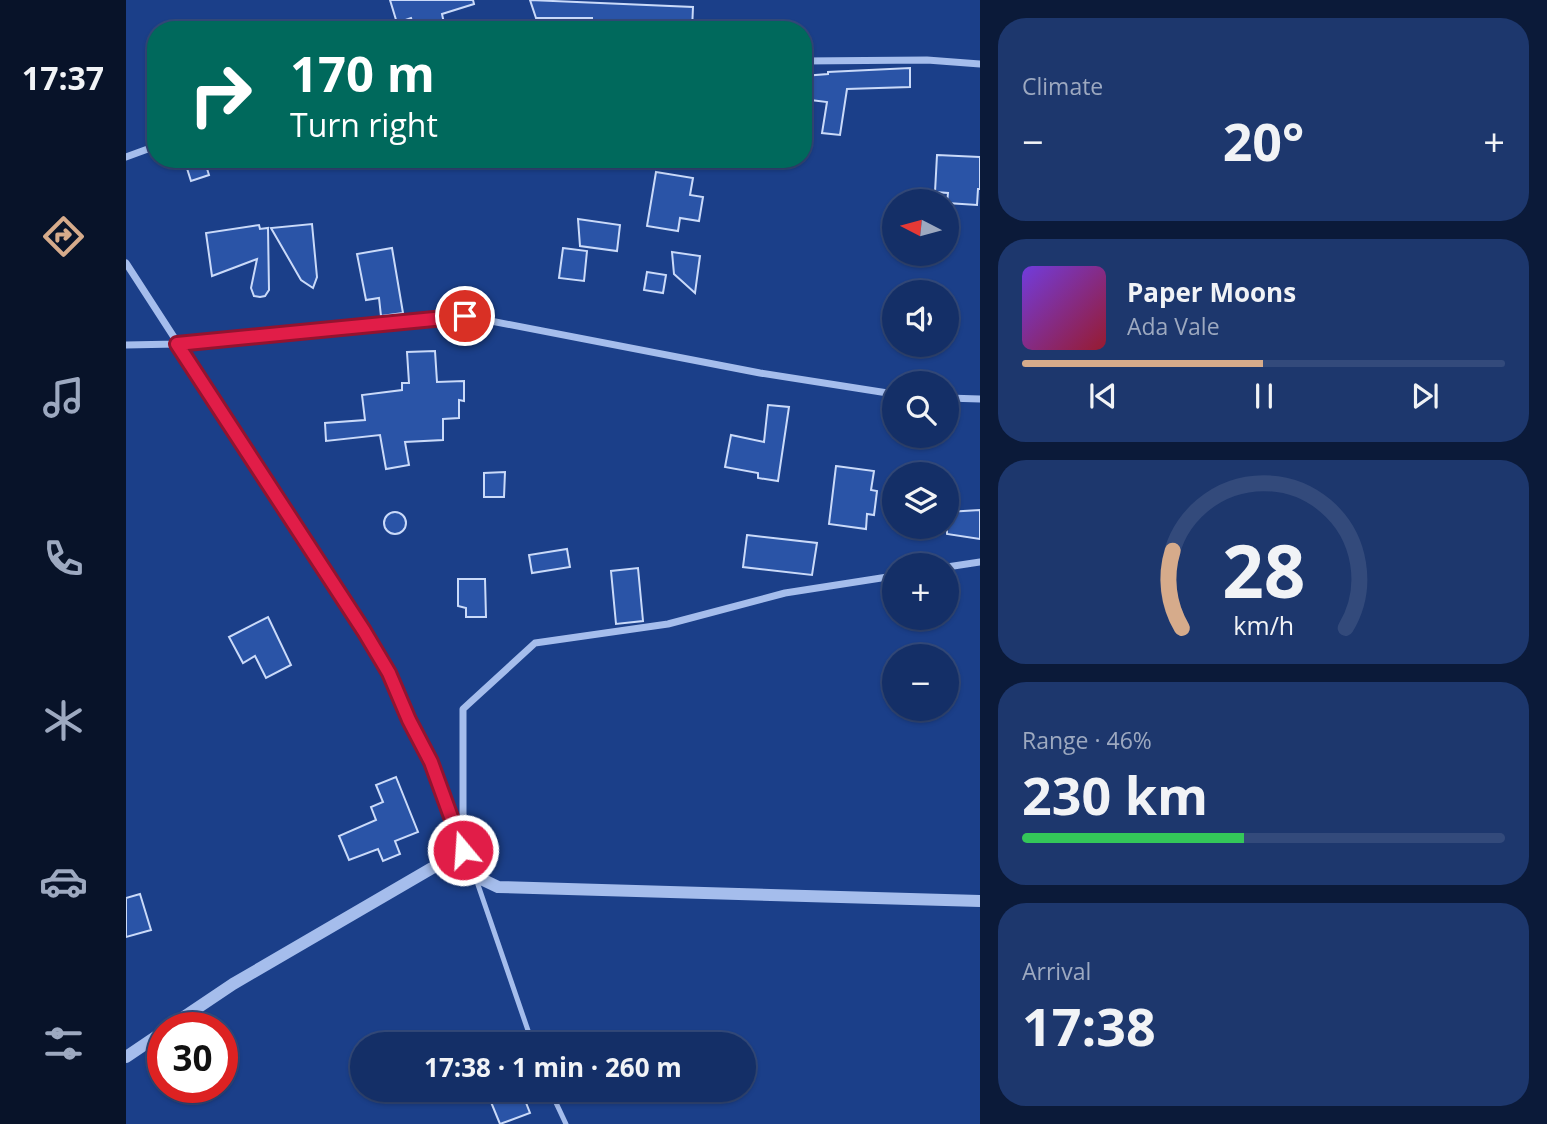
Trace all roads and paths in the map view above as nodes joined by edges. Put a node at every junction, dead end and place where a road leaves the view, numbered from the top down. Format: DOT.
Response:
graph roads {
  1 [pos="812,61"];
  2 [pos="980,64"];
  3 [pos="147,149"];
  4 [pos="126,157"];
  5 [pos="126,263"];
  6 [pos="177,344"];
  7 [pos="126,345"];
  8 [pos="882,392"];
  9 [pos="959,398"];
  10 [pos="980,399"];
  11 [pos="980,562"];
  12 [pos="959,565"];
  13 [pos="882,578"];
  14 [pos="463,850"];
  15 [pos="475,876"];
  16 [pos="980,901"];
  17 [pos="191,1012"];
  18 [pos="529,1032"];
  19 [pos="147,1043"];
  20 [pos="126,1057"];
  21 [pos="556,1102"];
  22 [pos="566,1124"];
  1 -- 2 [label="street"];
  3 -- 4 [label="street"];
  5 -- 6 [label="street"];
  6 -- 7 [label="street"];
  6 -- 8 [label="street"];
  6 -- 14 [label="street"];
  9 -- 10 [label="street"];
  11 -- 12 [label="street"];
  13 -- 14 [label="street"];
  14 -- 15 [label="street"];
  14 -- 17 [label="street"];
  15 -- 16 [label="street"];
  15 -- 18 [label="lane"];
  19 -- 20 [label="street"];
  21 -- 22 [label="lane"];
}
